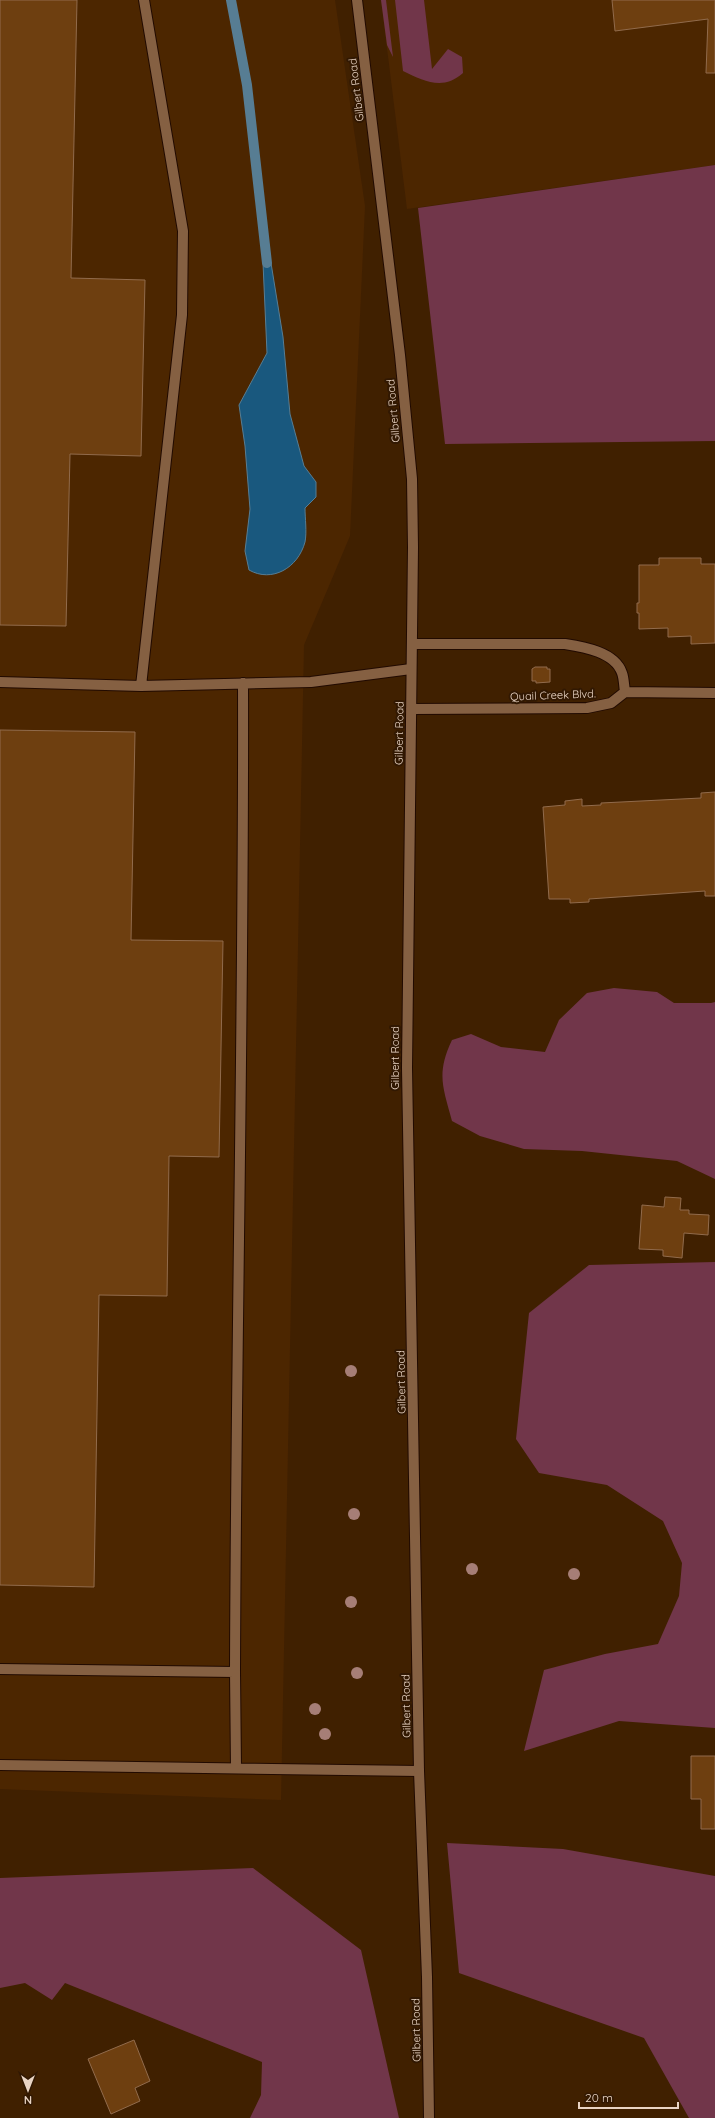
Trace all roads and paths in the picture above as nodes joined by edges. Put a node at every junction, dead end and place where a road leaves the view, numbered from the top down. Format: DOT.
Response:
graph roads {
  1 [pos="144,0"];
  2 [pos="357,0"];
  3 [pos="412,644"];
  4 [pos="411,669"];
  5 [pos="0,682"];
  6 [pos="243,683"];
  7 [pos="141,686"];
  8 [pos="624,692"];
  9 [pos="715,693"];
  10 [pos="411,709"];
  11 [pos="0,1669"];
  12 [pos="235,1672"];
  13 [pos="0,1765"];
  14 [pos="236,1768"];
  15 [pos="419,1771"];
  16 [pos="429,2118"];
  1 -- 7 [label="street"];
  2 -- 3 [label="street, Gilbert Road"];
  3 -- 4 [label="street, Gilbert Road"];
  3 -- 8 [label="street"];
  4 -- 6 [label="street"];
  4 -- 10 [label="street, Gilbert Road"];
  5 -- 7 [label="street"];
  6 -- 7 [label="street"];
  6 -- 12 [label="street"];
  8 -- 9 [label="street"];
  8 -- 10 [label="street, Quail Creek Blvd."];
  10 -- 15 [label="street, Gilbert Road"];
  11 -- 12 [label="street"];
  12 -- 14 [label="street"];
  13 -- 14 [label="street"];
  14 -- 15 [label="street"];
  15 -- 16 [label="street, Gilbert Road"];
}
